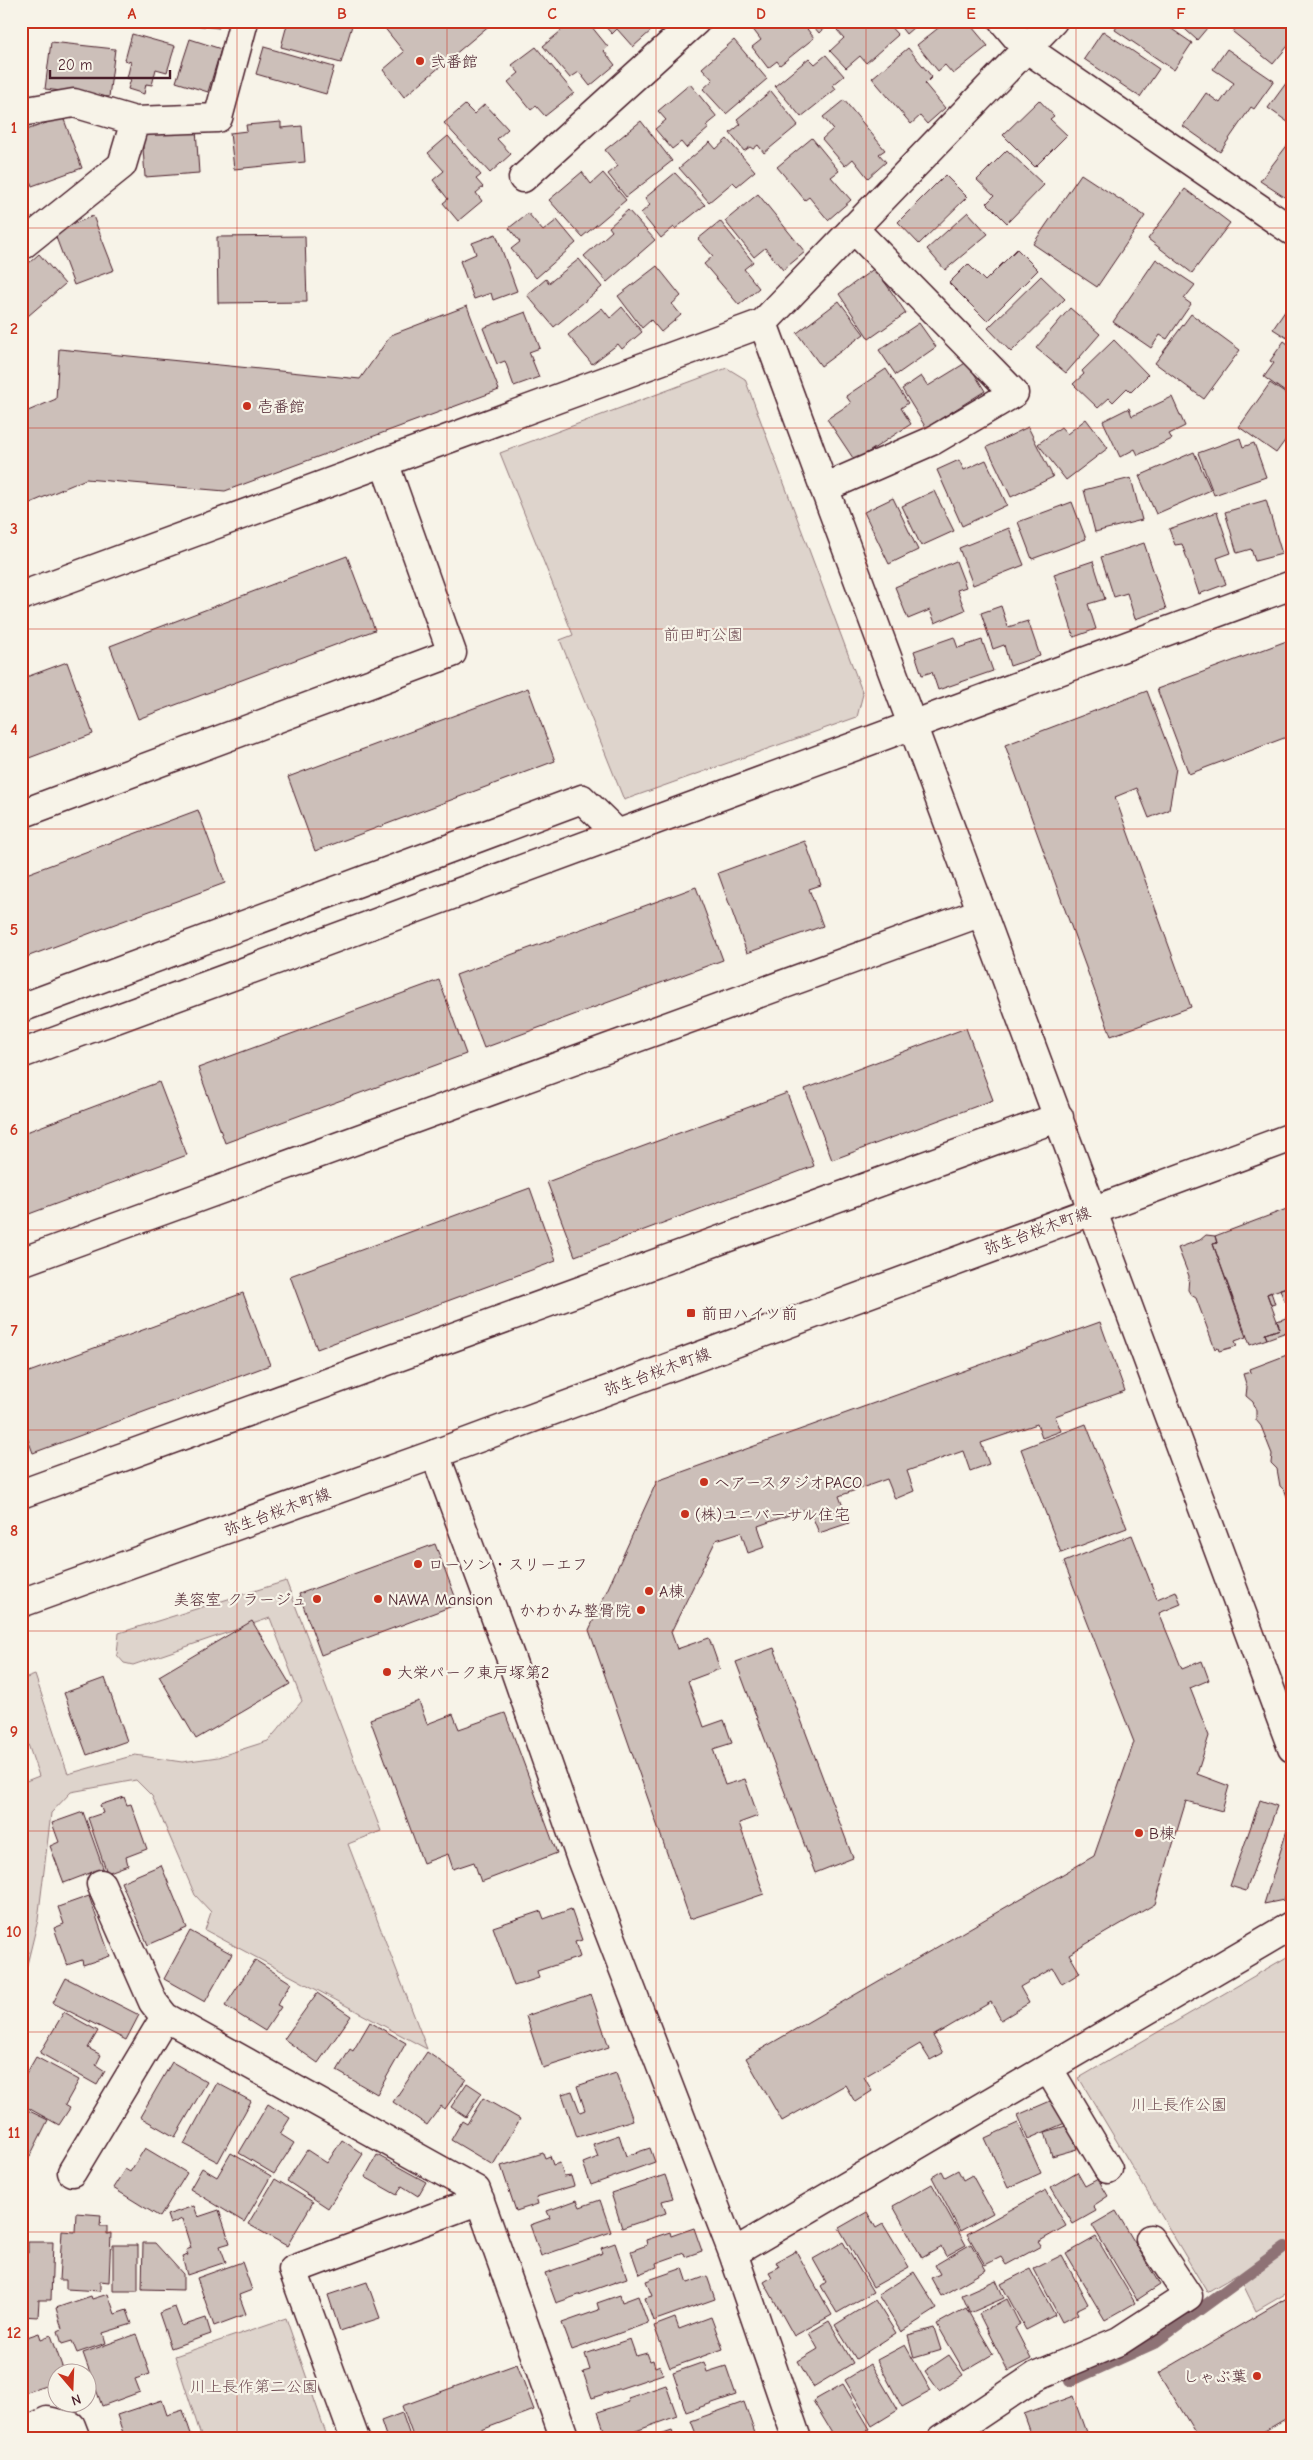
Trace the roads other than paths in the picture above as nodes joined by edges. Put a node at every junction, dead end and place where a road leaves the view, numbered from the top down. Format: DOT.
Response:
graph roads {
  1 [pos="244,21"];
  2 [pos="696,21"];
  3 [pos="1003,21"];
  4 [pos="1053,21"];
  5 [pos="1026,48"];
  6 [pos="21,112"];
  7 [pos="135,121"];
  8 [pos="524,178"];
  9 [pos="853,228"];
  10 [pos="1292,232"];
  11 [pos="21,246"];
  12 [pos="763,323"];
  13 [pos="384,462"];
  14 [pos="824,488"];
  15 [pos="1292,585"];
  16 [pos="21,596"];
  17 [pos="913,726"];
  18 [pos="21,814"];
  19 [pos="618,834"];
  20 [pos="982,912"];
  21 [pos="21,1008"];
  22 [pos="21,1054"];
  23 [pos="1059,1117"];
  24 [pos="1292,1137"];
  25 [pos="1093,1209"];
  26 [pos="21,1262"];
  27 [pos="435,1454"];
  28 [pos="21,1494"];
  29 [pos="21,1603"];
  30 [pos="1289,1734"];
  31 [pos="101,1884"];
  32 [pos="1292,1925"];
  33 [pos="165,2018"];
  34 [pos="1048,2068"];
  35 [pos="1108,2169"];
  36 [pos="72,2172"];
  37 [pos="480,2200"];
  38 [pos="1150,2239"];
  39 [pos="733,2253"];
  40 [pos="21,2434"];
  41 [pos="76,2439"];
  42 [pos="355,2439"];
  43 [pos="565,2439"];
  44 [pos="797,2439"];
  45 [pos="942,2439"];
  1 -- 7 [label="street"];
  2 -- 8 [label="street"];
  3 -- 5 [label="street"];
  4 -- 5 [label="street"];
  5 -- 9 [label="street"];
  5 -- 10 [label="street"];
  6 -- 7 [label="street"];
  7 -- 11 [label="street"];
  9 -- 12 [label="street"];
  9 -- 14 [label="street"];
  12 -- 13 [label="street"];
  12 -- 14 [label="street"];
  13 -- 16 [label="street"];
  13 -- 18 [label="street"];
  14 -- 17 [label="street"];
  15 -- 17 [label="street"];
  17 -- 19 [label="street"];
  17 -- 20 [label="street"];
  19 -- 21 [label="street"];
  19 -- 22 [label="street"];
  20 -- 23 [label="street"];
  20 -- 26 [label="street"];
  23 -- 25 [label="street"];
  23 -- 28 [label="street"];
  24 -- 25 [label="street, 弥生台桜木町線"];
  25 -- 27 [label="street, 弥生台桜木町線"];
  25 -- 30 [label="street"];
  27 -- 29 [label="street, 弥生台桜木町線"];
  27 -- 39 [label="street"];
  31 -- 33 [label="street"];
  32 -- 34 [label="street"];
  33 -- 36 [label="street"];
  33 -- 37 [label="street"];
  34 -- 35 [label="street"];
  34 -- 39 [label="street"];
  37 -- 42 [label="street"];
  37 -- 43 [label="street"];
  38 -- 45 [label="street"];
  39 -- 44 [label="street"];
  40 -- 41 [label="street"];
}
